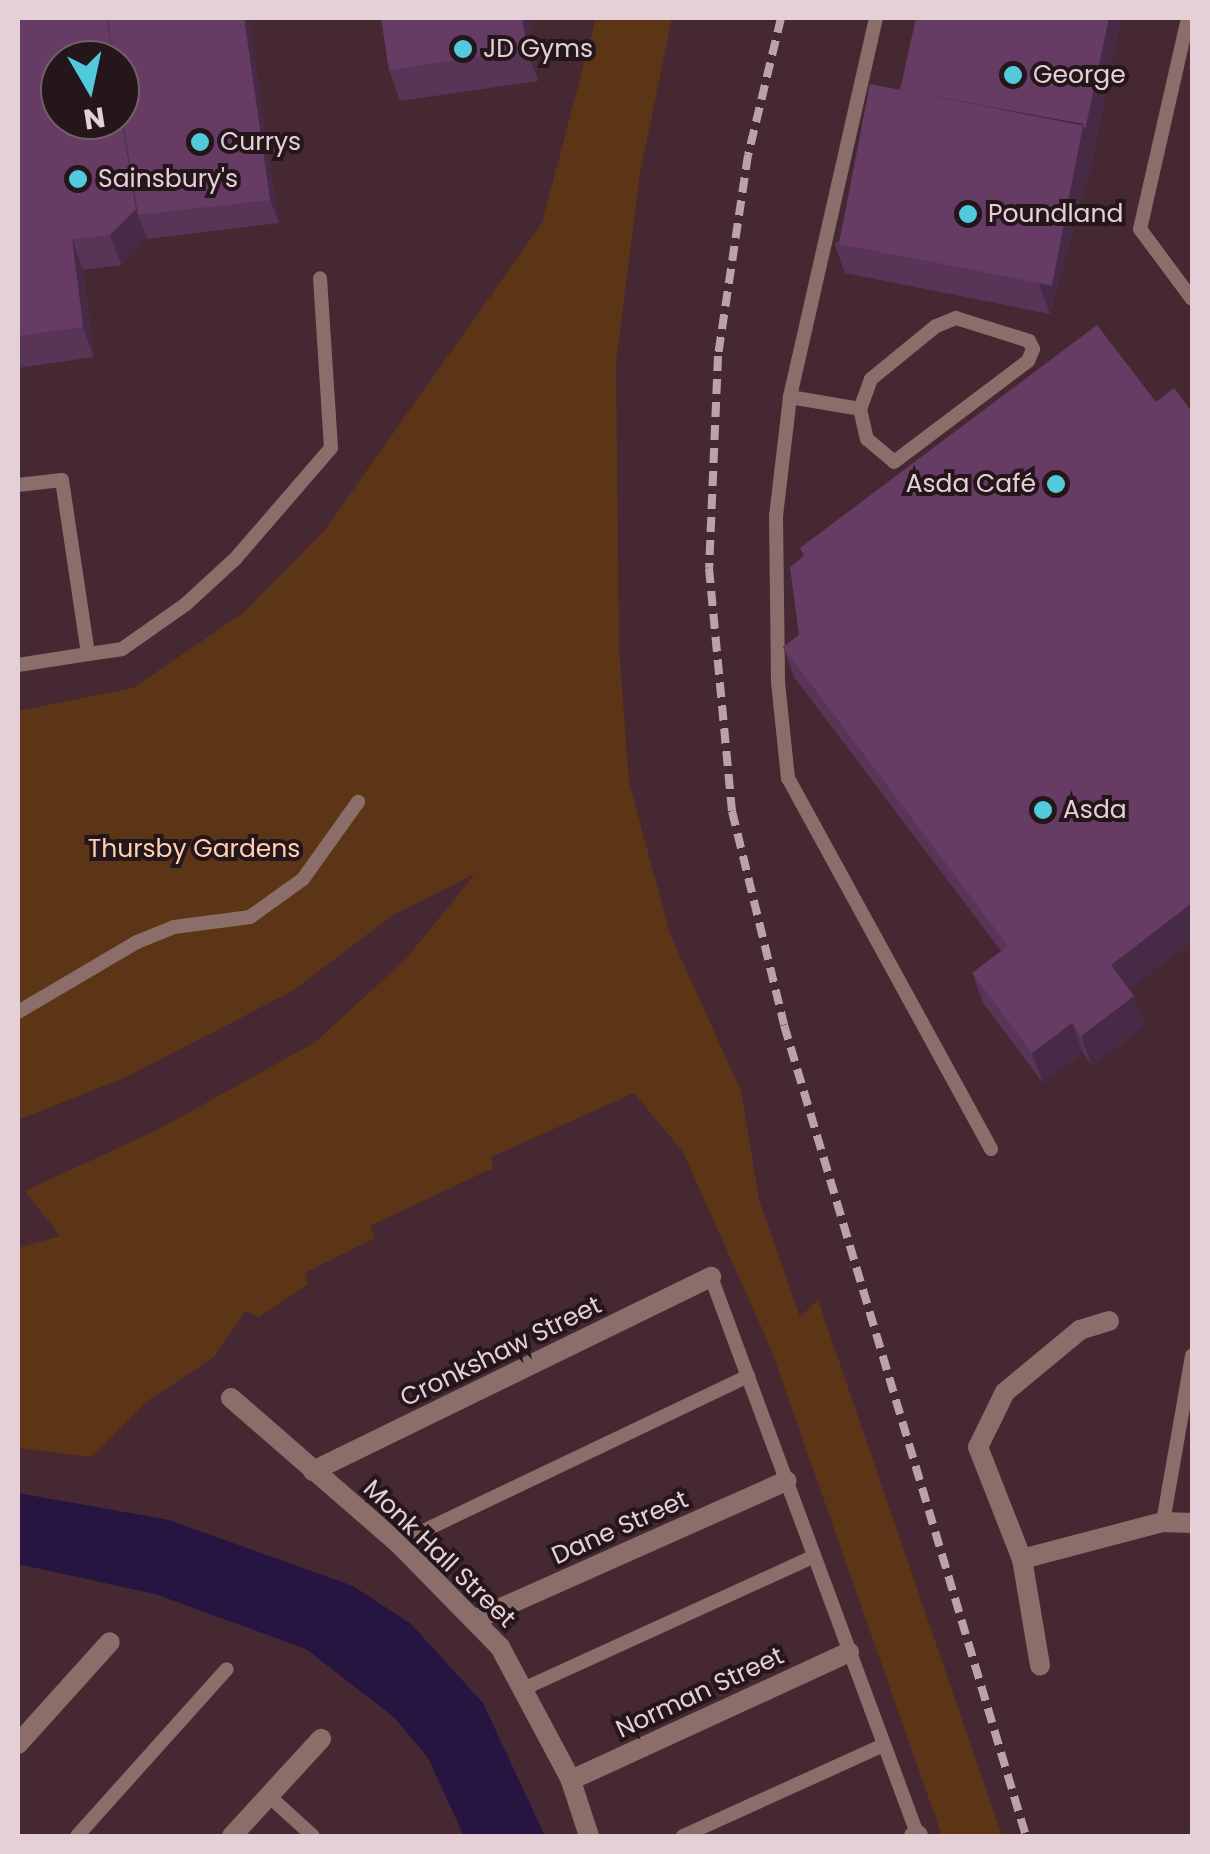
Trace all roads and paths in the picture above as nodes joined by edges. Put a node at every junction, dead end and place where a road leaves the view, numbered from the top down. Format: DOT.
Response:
graph roads {
  1 [pos="876,18"];
  2 [pos="1188,18"];
  3 [pos="320,278"];
  4 [pos="1192,298"];
  5 [pos="790,398"];
  6 [pos="860,409"];
  7 [pos="18,485"];
  8 [pos="88,654"];
  9 [pos="18,664"];
  10 [pos="358,802"];
  11 [pos="18,1012"];
  12 [pos="991,1149"];
  13 [pos="711,1277"];
  14 [pos="1109,1322"];
  15 [pos="1192,1356"];
  16 [pos="748,1376"];
  17 [pos="231,1398"];
  18 [pos="313,1471"];
  19 [pos="786,1481"];
  20 [pos="1163,1522"];
  21 [pos="1192,1523"];
  22 [pos="398,1543"];
  23 [pos="813,1557"];
  24 [pos="1022,1559"];
  25 [pos="474,1620"];
  26 [pos="110,1642"];
  27 [pos="849,1652"];
  28 [pos="1040,1665"];
  29 [pos="227,1669"];
  30 [pos="523,1689"];
  31 [pos="322,1739"];
  32 [pos="18,1744"];
  33 [pos="884,1746"];
  34 [pos="571,1780"];
  35 [pos="269,1796"];
  36 [pos="77,1836"];
  37 [pos="232,1836"];
  38 [pos="313,1836"];
  39 [pos="589,1836"];
  40 [pos="683,1836"];
  41 [pos="917,1836"];
  1 -- 5 [label="lane"];
  2 -- 4 [label="lane"];
  3 -- 8 [label="lane"];
  5 -- 6 [label="lane"];
  5 -- 12 [label="lane"];
  6 -- 6 [label="lane"];
  7 -- 8 [label="lane"];
  8 -- 9 [label="lane"];
  10 -- 11 [label="lane"];
  13 -- 16 [label="lane"];
  13 -- 18 [label="street, Cronkshaw Street"];
  14 -- 24 [label="street"];
  15 -- 20 [label="lane"];
  16 -- 19 [label="lane"];
  16 -- 22 [label="lane"];
  17 -- 18 [label="street, Monk Hall Street"];
  18 -- 22 [label="street, Monk Hall Street"];
  19 -- 23 [label="lane"];
  19 -- 25 [label="street, Dane Street"];
  20 -- 21 [label="street"];
  20 -- 24 [label="street"];
  22 -- 25 [label="street, Monk Hall Street"];
  23 -- 27 [label="lane"];
  23 -- 30 [label="lane"];
  24 -- 28 [label="street"];
  25 -- 30 [label="street, Monk Hall Street"];
  26 -- 32 [label="street"];
  27 -- 33 [label="lane"];
  27 -- 34 [label="street, Norman Street"];
  29 -- 36 [label="lane"];
  30 -- 34 [label="street, Monk Hall Street"];
  31 -- 35 [label="street"];
  33 -- 40 [label="lane"];
  33 -- 41 [label="lane"];
  34 -- 39 [label="street, Monk Hall Street"];
  35 -- 37 [label="street"];
  35 -- 38 [label="lane"];
}
